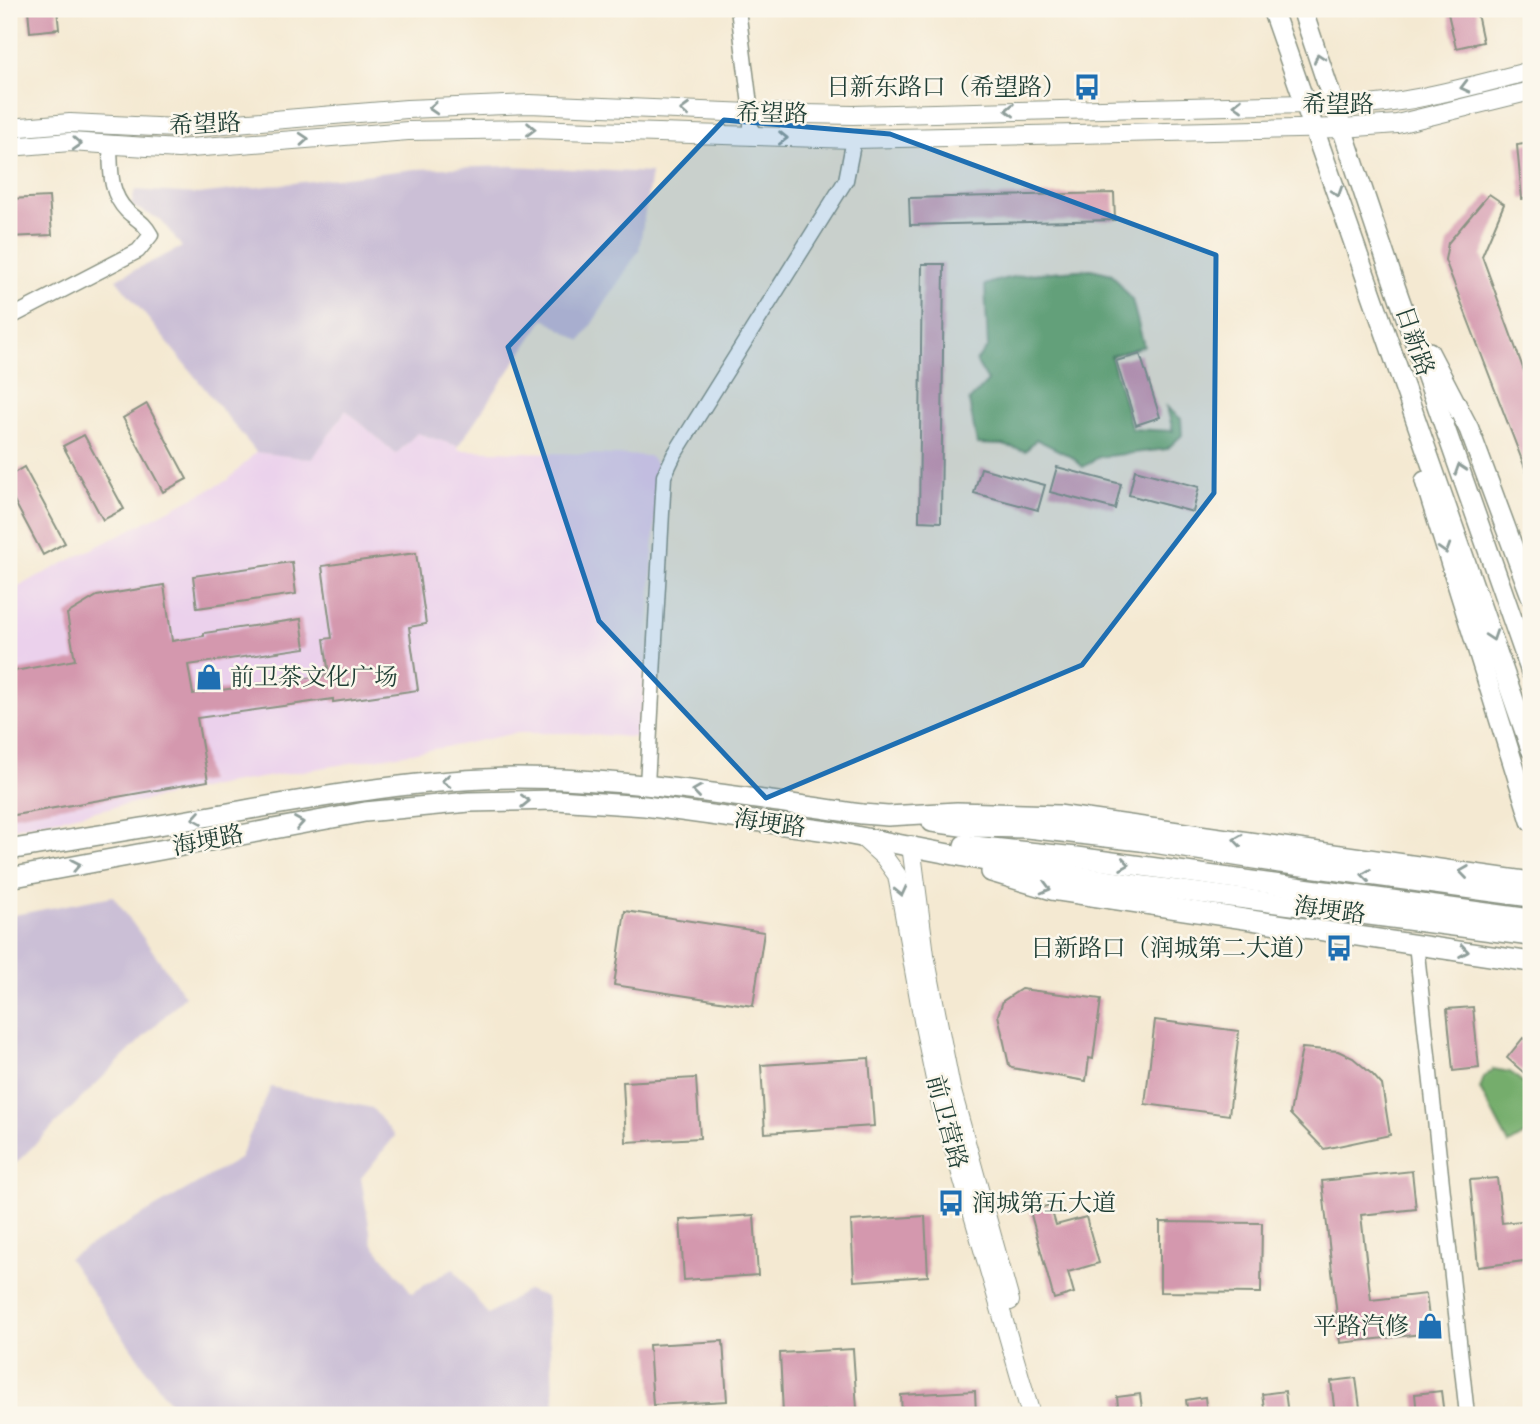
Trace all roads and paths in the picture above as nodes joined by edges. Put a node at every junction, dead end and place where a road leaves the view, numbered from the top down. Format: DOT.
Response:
graph roads {
  1 [pos="738,9"];
  2 [pos="1272,9"];
  3 [pos="1303,9"];
  4 [pos="1531,71"];
  5 [pos="1531,91"];
  6 [pos="1306,104"];
  7 [pos="1336,107"];
  8 [pos="751,113"];
  9 [pos="109,125"];
  10 [pos="9,128"];
  11 [pos="1314,128"];
  12 [pos="1343,128"];
  13 [pos="751,137"];
  14 [pos="854,139"];
  15 [pos="110,146"];
  16 [pos="9,147"];
  17 [pos="1395,286"];
  18 [pos="9,318"];
  19 [pos="1381,318"];
  20 [pos="1531,596"];
  21 [pos="1531,671"];
  22 [pos="1531,749"];
  23 [pos="647,785"];
  24 [pos="888,816"];
  25 [pos="1531,821"];
  26 [pos="862,837"];
  27 [pos="911,845"];
  28 [pos="9,850"];
  29 [pos="9,878"];
  30 [pos="1531,882"];
  31 [pos="1531,897"];
  32 [pos="1531,919"];
  33 [pos="1531,936"];
  34 [pos="1416,944"];
  35 [pos="1531,962"];
  36 [pos="1031,1415"];
  37 [pos="1043,1415"];
  38 [pos="1467,1415"];
  1 -- 8 [label="street"];
  2 -- 6 [label="main road, 日新路"];
  7 -- 3 [label="main road, 日新路, one-way"];
  4 -- 7 [label="street, 希望路, one-way"];
  5 -- 12 [label="street, 希望路"];
  6 -- 7 [label="street, 希望路"];
  6 -- 8 [label="street, 希望路, one-way"];
  6 -- 11 [label="main road, 日新路"];
  7 -- 12 [label="main road, 日新路"];
  8 -- 9 [label="street, 希望路, one-way"];
  8 -- 13 [label="street"];
  9 -- 10 [label="street, 希望路"];
  9 -- 15 [label="street"];
  11 -- 12 [label="street, 希望路"];
  11 -- 14 [label="street, 希望路"];
  11 -- 19 [label="main road, 日新路, one-way"];
  12 -- 17 [label="main road, 日新路"];
  13 -- 14 [label="street, 希望路, one-way"];
  15 -- 13 [label="street, 希望路, one-way"];
  14 -- 23 [label="street"];
  16 -- 15 [label="street, 希望路, one-way"];
  15 -- 18 [label="street"];
  17 -- 20 [label="main road"];
  21 -- 17 [label="main road, 日新路, one-way"];
  19 -- 22 [label="main road, 日新路, one-way"];
  19 -- 25 [label="main road, 日新路, one-way"];
  24 -- 23 [label="main road, 海埂路, one-way"];
  23 -- 28 [label="main road, 海埂路, one-way"];
  30 -- 24 [label="main road, one-way"];
  31 -- 24 [label="main road, 海埂路, one-way"];
  26 -- 27 [label="main road, 海埂路"];
  29 -- 26 [label="main road, 海埂路, one-way"];
  26 -- 36 [label="street, 前卫营路, one-way"];
  27 -- 32 [label="main road, one-way"];
  27 -- 33 [label="main road, 海埂路"];
  27 -- 34 [label="main road, one-way"];
  27 -- 37 [label="street, 前卫营路"];
  34 -- 35 [label="main road, one-way"];
  34 -- 38 [label="street"];
}
